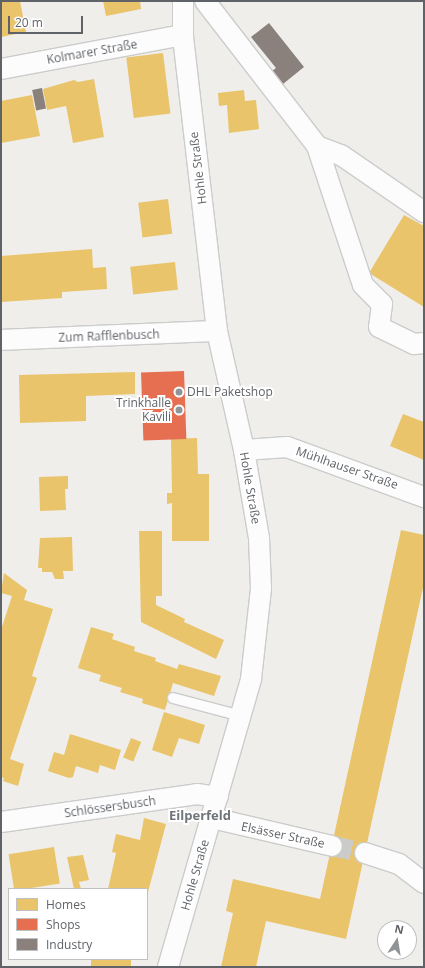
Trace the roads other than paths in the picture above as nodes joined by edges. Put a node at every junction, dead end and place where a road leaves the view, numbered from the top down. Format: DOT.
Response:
graph roads {
  1 [pos="183,1"];
  2 [pos="205,1"];
  3 [pos="183,35"];
  4 [pos="1,69"];
  5 [pos="318,146"];
  6 [pos="424,212"];
  7 [pos="217,331"];
  8 [pos="1,340"];
  9 [pos="424,343"];
  10 [pos="244,450"];
  11 [pos="424,497"];
  12 [pos="173,698"];
  13 [pos="242,716"];
  14 [pos="218,797"];
  15 [pos="212,818"];
  16 [pos="1,822"];
  17 [pos="332,846"];
  18 [pos="365,853"];
  19 [pos="424,883"];
  20 [pos="168,967"];
  1 -- 3 [label="street, Hohle Straße"];
  2 -- 5 [label="street"];
  3 -- 4 [label="street, Kolmarer Straße"];
  3 -- 7 [label="street, Hohle Straße"];
  5 -- 6 [label="street"];
  5 -- 9 [label="street"];
  7 -- 8 [label="street, Zum Rafflenbusch"];
  7 -- 10 [label="street, Hohle Straße"];
  10 -- 11 [label="street, Mühlhauser Straße"];
  10 -- 13 [label="street, Hohle Straße"];
  12 -- 13 [label="lane"];
  13 -- 14 [label="street, Hohle Straße"];
  14 -- 15 [label="street, Hohle Straße"];
  14 -- 16 [label="street, Schlössersbusch"];
  15 -- 17 [label="street, Elsässer Straße"];
  15 -- 20 [label="street, Hohle Straße"];
  18 -- 19 [label="street"];
}
